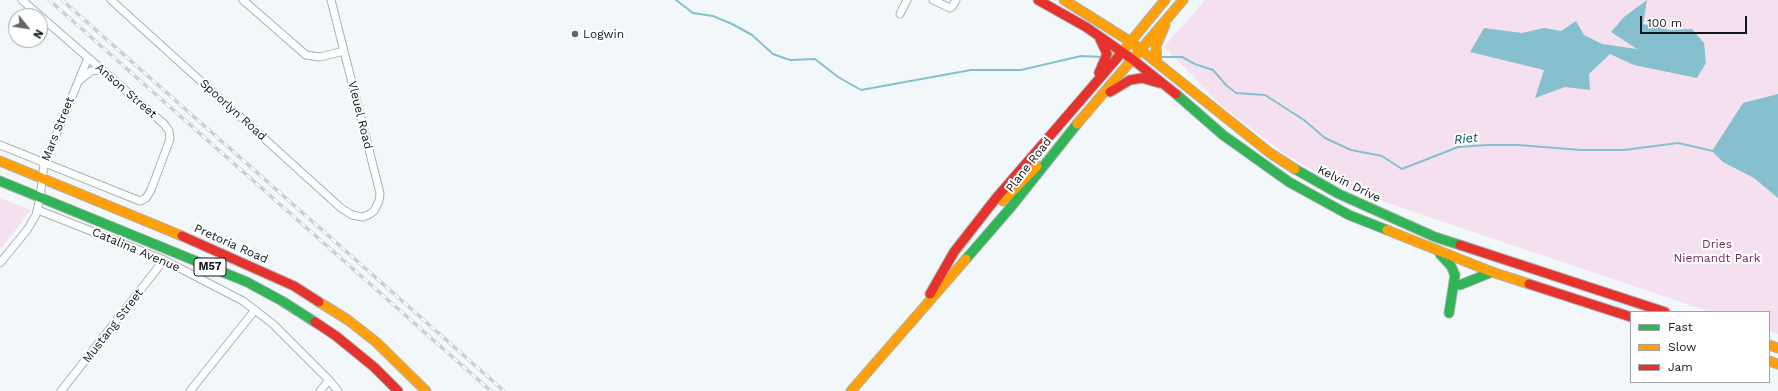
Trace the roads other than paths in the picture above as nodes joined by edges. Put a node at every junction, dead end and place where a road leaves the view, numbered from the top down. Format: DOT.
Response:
graph roads {
  1 [pos="22,0"];
  2 [pos="111,0"];
  3 [pos="243,0"];
  4 [pos="331,0"];
  5 [pos="907,0"];
  6 [pos="932,0"];
  7 [pos="956,0"];
  8 [pos="1038,0"];
  9 [pos="1064,0"];
  10 [pos="1165,0"];
  11 [pos="1183,0"];
  12 [pos="1171,13"];
  13 [pos="900,14"];
  14 [pos="1093,31"];
  15 [pos="1131,42"];
  16 [pos="1141,49"];
  17 [pos="344,51"];
  18 [pos="1122,53"];
  19 [pos="88,58"];
  20 [pos="1132,59"];
  21 [pos="1157,63"];
  22 [pos="101,70"];
  23 [pos="78,83"];
  24 [pos="1092,87"];
  25 [pos="1168,87"];
  26 [pos="1094,105"];
  27 [pos="1060,144"];
  28 [pos="0,145"];
  29 [pos="0,161"];
  30 [pos="44,164"];
  31 [pos="42,178"];
  32 [pos="0,181"];
  33 [pos="40,198"];
  34 [pos="1003,201"];
  35 [pos="38,210"];
  36 [pos="358,217"];
  37 [pos="1440,253"];
  38 [pos="164,260"];
  39 [pos="0,263"];
  40 [pos="1492,272"];
  41 [pos="1460,285"];
  42 [pos="255,310"];
  43 [pos="1662,311"];
  44 [pos="1449,313"];
  45 [pos="1630,317"];
  46 [pos="892,343"];
  47 [pos="329,380"];
  48 [pos="417,381"];
  49 [pos="61,391"];
  50 [pos="190,391"];
  51 [pos="320,391"];
  52 [pos="338,391"];
  53 [pos="398,391"];
  54 [pos="410,391"];
  55 [pos="426,391"];
  56 [pos="851,391"];
  1 -- 19 [label="street, Anson Street"];
  2 -- 36 [label="street, Spoorlyn Road"];
  3 -- 17 [label="street"];
  4 -- 17 [label="street, Vleuel Road"];
  5 -- 13 [label="street"];
  6 -- 7 [label="street"];
  8 -- 14 [label="main road"];
  9 -- 15 [label="main road, Kelvin Drive"];
  10 -- 15 [label="main road, Plane Road"];
  11 -- 12 [label="main road, Plane Road"];
  12 -- 16 [label="main road, Plane Road"];
  12 -- 21 [label="main road"];
  14 -- 18 [label="main road"];
  14 -- 24 [label="main road"];
  15 -- 16 [label="main road, Kelvin Drive"];
  15 -- 18 [label="main road, Plane Road"];
  16 -- 20 [label="main road, Plane Road"];
  16 -- 21 [label="main road, Kelvin Drive"];
  17 -- 36 [label="street, Vleuel Road"];
  18 -- 20 [label="main road"];
  18 -- 24 [label="main road, Plane Road"];
  19 -- 22 [label="street, Anson Street"];
  19 -- 23 [label="street, Mars Street"];
  20 -- 25 [label="main road"];
  20 -- 26 [label="main road, Plane Road"];
  21 -- 43 [label="main road, Kelvin Drive"];
  22 -- 23 [label="street"];
  22 -- 30 [label="street, Anson Street"];
  23 -- 30 [label="street, Mars Street"];
  24 -- 46 [label="main road, Plane Road"];
  25 -- 26 [label="main road"];
  25 -- 37 [label="main road"];
  26 -- 27 [label="main road, Plane Road"];
  27 -- 34 [label="main road"];
  27 -- 46 [label="main road, Plane Road"];
  28 -- 30 [label="street"];
  29 -- 31 [label="main road, Pretoria Road / M57"];
  30 -- 31 [label="street, Mars Street"];
  31 -- 33 [label="street, Mars Street"];
  31 -- 48 [label="main road, Pretoria Road / M57"];
  32 -- 33 [label="main road, M57"];
  33 -- 35 [label="street, Mars Street"];
  33 -- 53 [label="main road, M57"];
  35 -- 38 [label="street, Catalina Avenue"];
  35 -- 39 [label="street, Mars Street"];
  37 -- 40 [label="main road"];
  37 -- 44 [label="main road"];
  38 -- 42 [label="street, Catalina Avenue"];
  38 -- 49 [label="street, Mustang Street"];
  40 -- 41 [label="main road"];
  40 -- 45 [label="main road"];
  42 -- 47 [label="street, Catalina Avenue"];
  42 -- 50 [label="street"];
  46 -- 56 [label="main road, Plane Road"];
  47 -- 51 [label="street"];
  47 -- 52 [label="street, Catalina Avenue"];
  48 -- 54 [label="main road"];
  48 -- 55 [label="main road, Pretoria Road / M57"];
}
